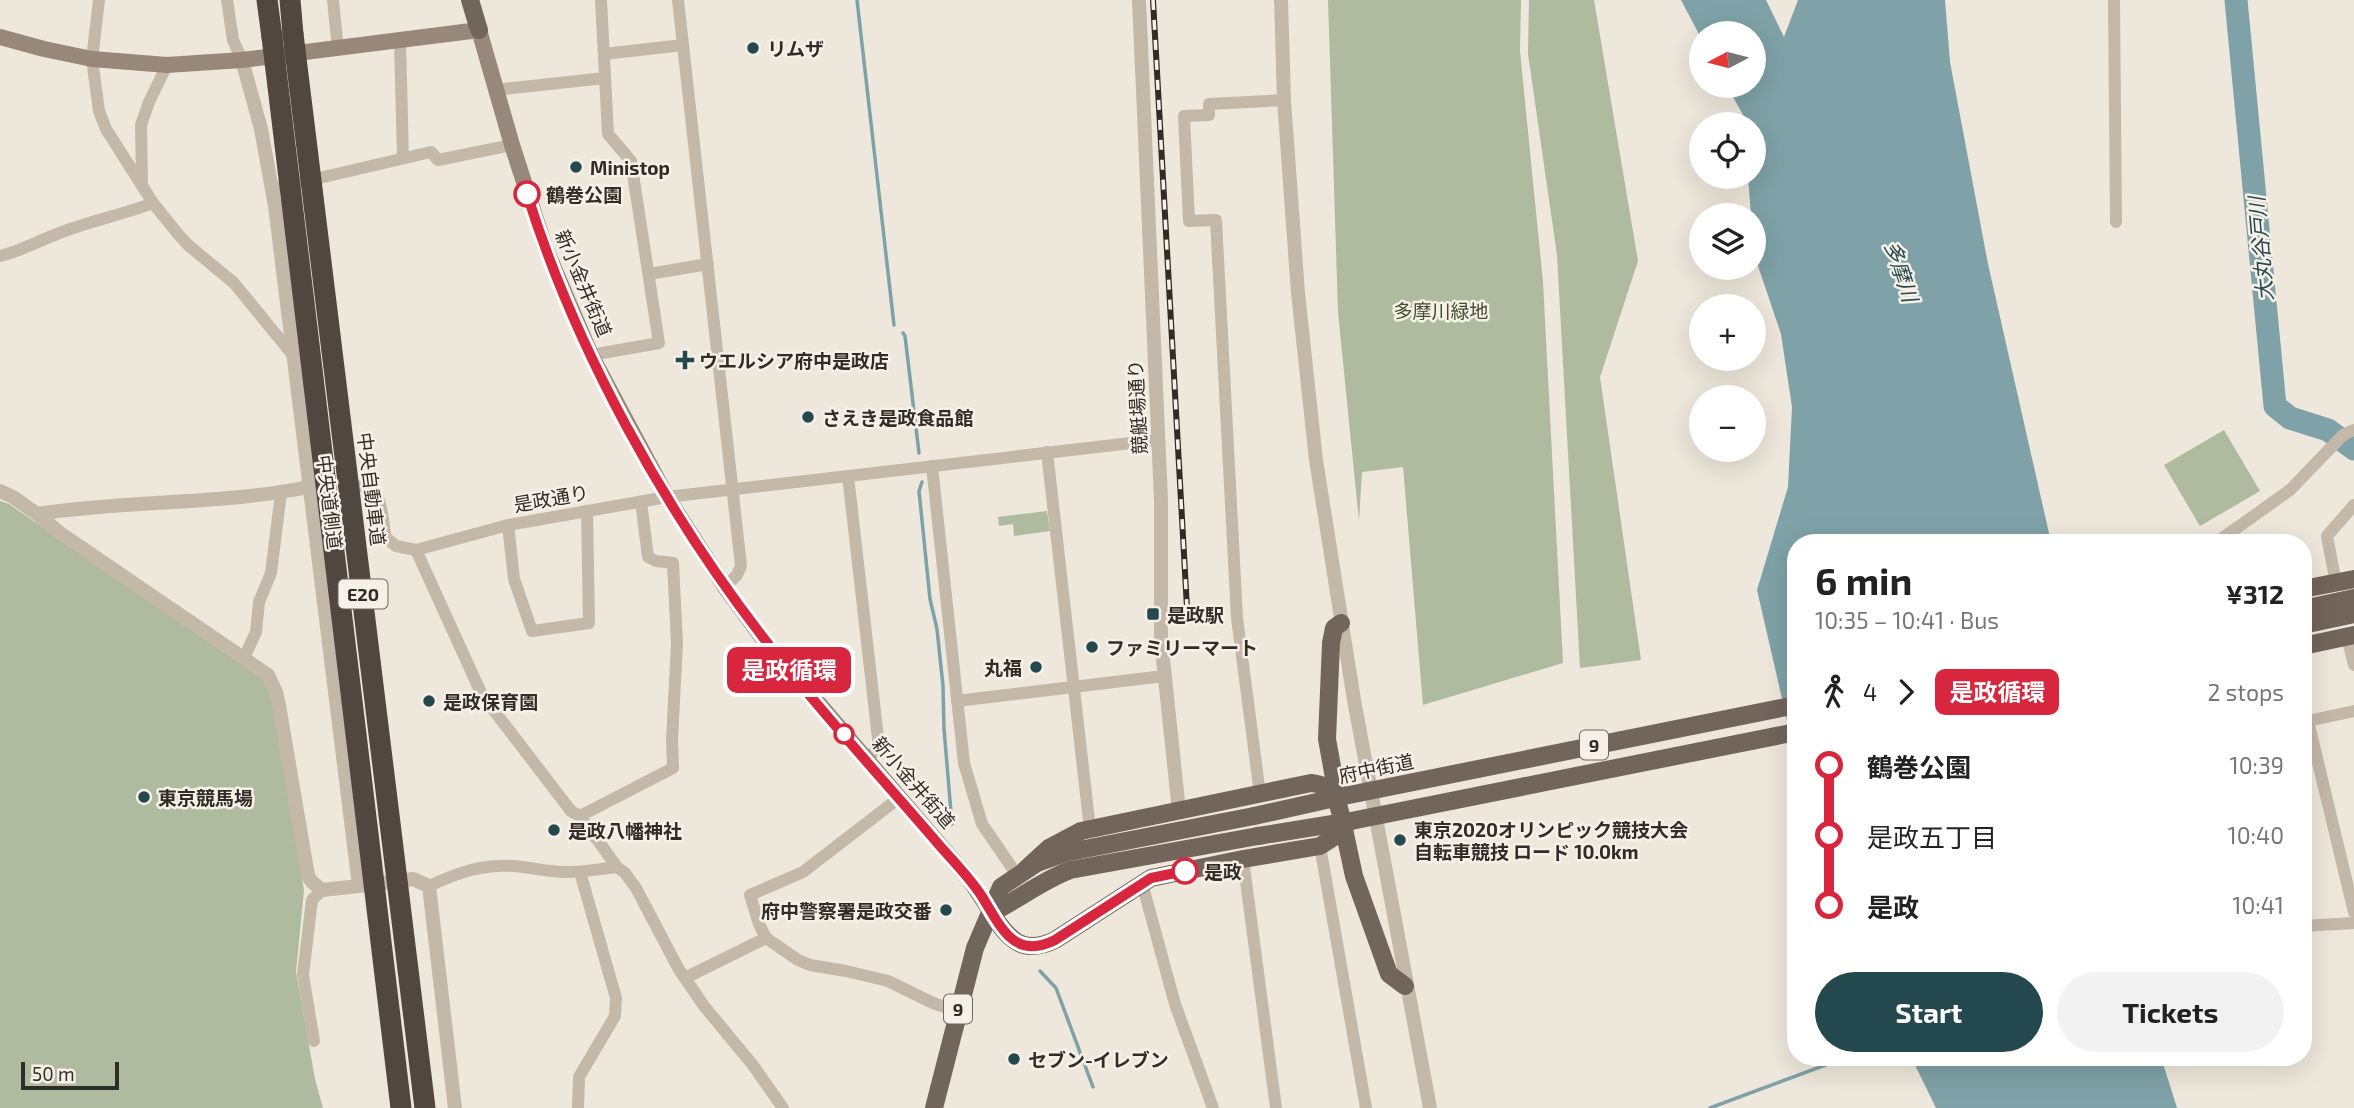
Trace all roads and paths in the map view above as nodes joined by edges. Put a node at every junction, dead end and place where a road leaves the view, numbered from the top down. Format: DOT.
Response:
graph roads {
  1 [pos="99,0"];
  2 [pos="227,0"];
  3 [pos="267,0"];
  4 [pos="290,0"];
  5 [pos="333,0"];
  6 [pos="470,0"];
  7 [pos="601,0"];
  8 [pos="678,0"];
  9 [pos="1139,0"];
  10 [pos="1281,0"];
  11 [pos="2114,0"];
  12 [pos="479,30"];
  13 [pos="0,37"];
  14 [pos="400,41"];
  15 [pos="683,44"];
  16 [pos="338,50"];
  17 [pos="604,54"];
  18 [pos="92,59"];
  19 [pos="242,60"];
  20 [pos="167,65"];
  21 [pos="605,78"];
  22 [pos="495,90"];
  23 [pos="1284,100"];
  24 [pos="512,145"];
  25 [pos="403,158"];
  26 [pos="142,185"];
  27 [pos="272,189"];
  28 [pos="153,203"];
  29 [pos="2116,222"];
  30 [pos="0,256"];
  31 [pos="708,264"];
  32 [pos="649,274"];
  33 [pos="292,354"];
  34 [pos="591,355"];
  35 [pos="2344,436"];
  36 [pos="1157,440"];
  37 [pos="1047,453"];
  38 [pos="932,466"];
  39 [pos="848,476"];
  40 [pos="309,487"];
  41 [pos="733,489"];
  42 [pos="0,491"];
  43 [pos="281,493"];
  44 [pos="667,497"];
  45 [pos="641,502"];
  46 [pos="2354,505"];
  47 [pos="587,511"];
  48 [pos="37,514"];
  49 [pos="508,525"];
  50 [pos="2228,534"];
  51 [pos="416,550"];
  52 [pos="2354,579"];
  53 [pos="2336,583"];
  54 [pos="726,587"];
  55 [pos="2312,587"];
  56 [pos="2354,598"];
  57 [pos="2312,607"];
  58 [pos="2354,614"];
  59 [pos="1341,623"];
  60 [pos="2312,623"];
  61 [pos="2351,636"];
  62 [pos="2312,644"];
  63 [pos="244,658"];
  64 [pos="2354,665"];
  65 [pos="1164,676"];
  66 [pos="1074,687"];
  67 [pos="957,701"];
  68 [pos="1787,707"];
  69 [pos="2354,711"];
  70 [pos="2312,720"];
  71 [pos="1787,734"];
  72 [pos="2312,749"];
  73 [pos="866,759"];
  74 [pos="1331,760"];
  75 [pos="1311,783"];
  76 [pos="1371,790"];
  77 [pos="1260,794"];
  78 [pos="899,798"];
  79 [pos="1341,798"];
  80 [pos="1179,811"];
  81 [pos="1377,816"];
  82 [pos="580,817"];
  83 [pos="1347,821"];
  84 [pos="1090,829"];
  85 [pos="1325,843"];
  86 [pos="1350,857"];
  87 [pos="1243,859"];
  88 [pos="617,867"];
  89 [pos="580,872"];
  90 [pos="1021,873"];
  91 [pos="1142,883"];
  92 [pos="359,886"];
  93 [pos="429,886"];
  94 [pos="322,890"];
  95 [pos="2354,912"];
  96 [pos="991,913"];
  97 [pos="2354,923"];
  98 [pos="2312,925"];
  99 [pos="766,938"];
  100 [pos="685,978"];
  101 [pos="1405,986"];
  102 [pos="957,1011"];
  103 [pos="313,1041"];
  104 [pos="401,1108"];
  105 [pos="425,1108"];
  106 [pos="456,1108"];
  107 [pos="578,1108"];
  108 [pos="783,1108"];
  109 [pos="934,1108"];
  110 [pos="1213,1108"];
  111 [pos="1276,1108"];
  112 [pos="1366,1108"];
  113 [pos="1430,1108"];
  1 -- 18 [label="street"];
  2 -- 19 [label="street, 中央道側道"];
  3 -- 104 [label="highway, E20, bridge"];
  4 -- 105 [label="highway, 中央自動車道 / E20, bridge"];
  5 -- 16 [label="street"];
  6 -- 12 [label="main road"];
  7 -- 17 [label="street"];
  8 -- 15 [label="street"];
  9 -- 36 [label="street, 競艇場通り"];
  10 -- 23 [label="street"];
  11 -- 29 [label="street"];
  12 -- 14 [label="main road"];
  12 -- 22 [label="main road, 新小金井街道"];
  13 -- 18 [label="main road"];
  14 -- 16 [label="main road"];
  14 -- 25 [label="street"];
  15 -- 17 [label="street"];
  15 -- 31 [label="street"];
  16 -- 19 [label="main road"];
  17 -- 21 [label="street"];
  18 -- 20 [label="main road"];
  18 -- 26 [label="street"];
  19 -- 20 [label="main road"];
  19 -- 27 [label="street, 中央道側道"];
  20 -- 26 [label="street"];
  21 -- 22 [label="street"];
  21 -- 32 [label="street"];
  22 -- 24 [label="main road, 新小金井街道"];
  23 -- 59 [label="street"];
  23 -- 77 [label="street"];
  24 -- 25 [label="street"];
  24 -- 34 [label="main road, 新小金井街道"];
  25 -- 27 [label="street"];
  26 -- 28 [label="street"];
  27 -- 33 [label="street, 中央道側道"];
  28 -- 30 [label="street"];
  28 -- 33 [label="street"];
  31 -- 32 [label="street"];
  31 -- 41 [label="street"];
  32 -- 34 [label="street"];
  33 -- 40 [label="street, 中央道側道"];
  34 -- 44 [label="main road, 新小金井街道"];
  35 -- 50 [label="street"];
  36 -- 37 [label="street, 是政通り"];
  36 -- 65 [label="street, 競艇場通り"];
  37 -- 38 [label="street, 是政通り"];
  37 -- 66 [label="street"];
  38 -- 39 [label="street, 是政通り"];
  38 -- 67 [label="street"];
  39 -- 41 [label="street, 是政通り"];
  39 -- 73 [label="street"];
  40 -- 43 [label="street"];
  40 -- 51 [label="street"];
  40 -- 92 [label="street, 中央道側道"];
  41 -- 44 [label="street, 是政通り"];
  41 -- 54 [label="street"];
  42 -- 48 [label="street"];
  43 -- 48 [label="street"];
  43 -- 63 [label="street"];
  44 -- 45 [label="street, 是政通り"];
  44 -- 54 [label="main road, 新小金井街道"];
  45 -- 47 [label="street, 是政通り"];
  45 -- 82 [label="street"];
  46 -- 53 [label="street"];
  47 -- 49 [label="street, 是政通り"];
  47 -- 49 [label="street"];
  48 -- 63 [label="street"];
  49 -- 51 [label="street, 是政通り"];
  51 -- 82 [label="street"];
  52 -- 53 [label="main road"];
  53 -- 55 [label="main road"];
  54 -- 73 [label="main road, 新小金井街道"];
  56 -- 57 [label="main road"];
  58 -- 60 [label="main road"];
  59 -- 74 [label="main road"];
  59 -- 76 [label="street"];
  61 -- 62 [label="main road"];
  61 -- 64 [label="street"];
  63 -- 94 [label="street"];
  65 -- 66 [label="street"];
  65 -- 80 [label="street, 競艇場通り"];
  66 -- 67 [label="street"];
  66 -- 84 [label="street"];
  67 -- 90 [label="street"];
  68 -- 76 [label="main road, 府中街道 / 9"];
  69 -- 70 [label="street"];
  71 -- 81 [label="main road, 9"];
  72 -- 95 [label="street"];
  73 -- 78 [label="main road, 新小金井街道"];
  74 -- 75 [label="main road"];
  74 -- 79 [label="main road"];
  75 -- 77 [label="main road"];
  75 -- 79 [label="main road"];
  76 -- 79 [label="main road, 府中街道 / 9"];
  76 -- 81 [label="street"];
  77 -- 80 [label="main road"];
  78 -- 96 [label="main road, 新小金井街道"];
  78 -- 99 [label="street"];
  79 -- 83 [label="main road"];
  79 -- 90 [label="main road, 府中街道 / 9, bridge"];
  80 -- 84 [label="main road"];
  81 -- 83 [label="main road, 9"];
  81 -- 101 [label="street"];
  82 -- 88 [label="street"];
  83 -- 85 [label="main road"];
  83 -- 86 [label="main road"];
  83 -- 96 [label="main road, 9, bridge"];
  84 -- 90 [label="main road"];
  85 -- 86 [label="main road"];
  85 -- 87 [label="main road"];
  85 -- 112 [label="street"];
  86 -- 101 [label="main road"];
  87 -- 91 [label="main road"];
  87 -- 111 [label="street"];
  88 -- 89 [label="street"];
  88 -- 100 [label="street"];
  89 -- 93 [label="street"];
  89 -- 107 [label="street"];
  90 -- 96 [label="main road, 府中街道 / 9"];
  91 -- 96 [label="main road"];
  91 -- 110 [label="street"];
  92 -- 93 [label="street"];
  92 -- 94 [label="street"];
  93 -- 106 [label="street"];
  94 -- 103 [label="street"];
  96 -- 102 [label="main road, 府中街道 / 9"];
  97 -- 98 [label="street"];
  99 -- 100 [label="street"];
  99 -- 102 [label="street"];
  100 -- 108 [label="street"];
  101 -- 113 [label="street"];
  102 -- 109 [label="main road, 府中街道 / 9"];
}
